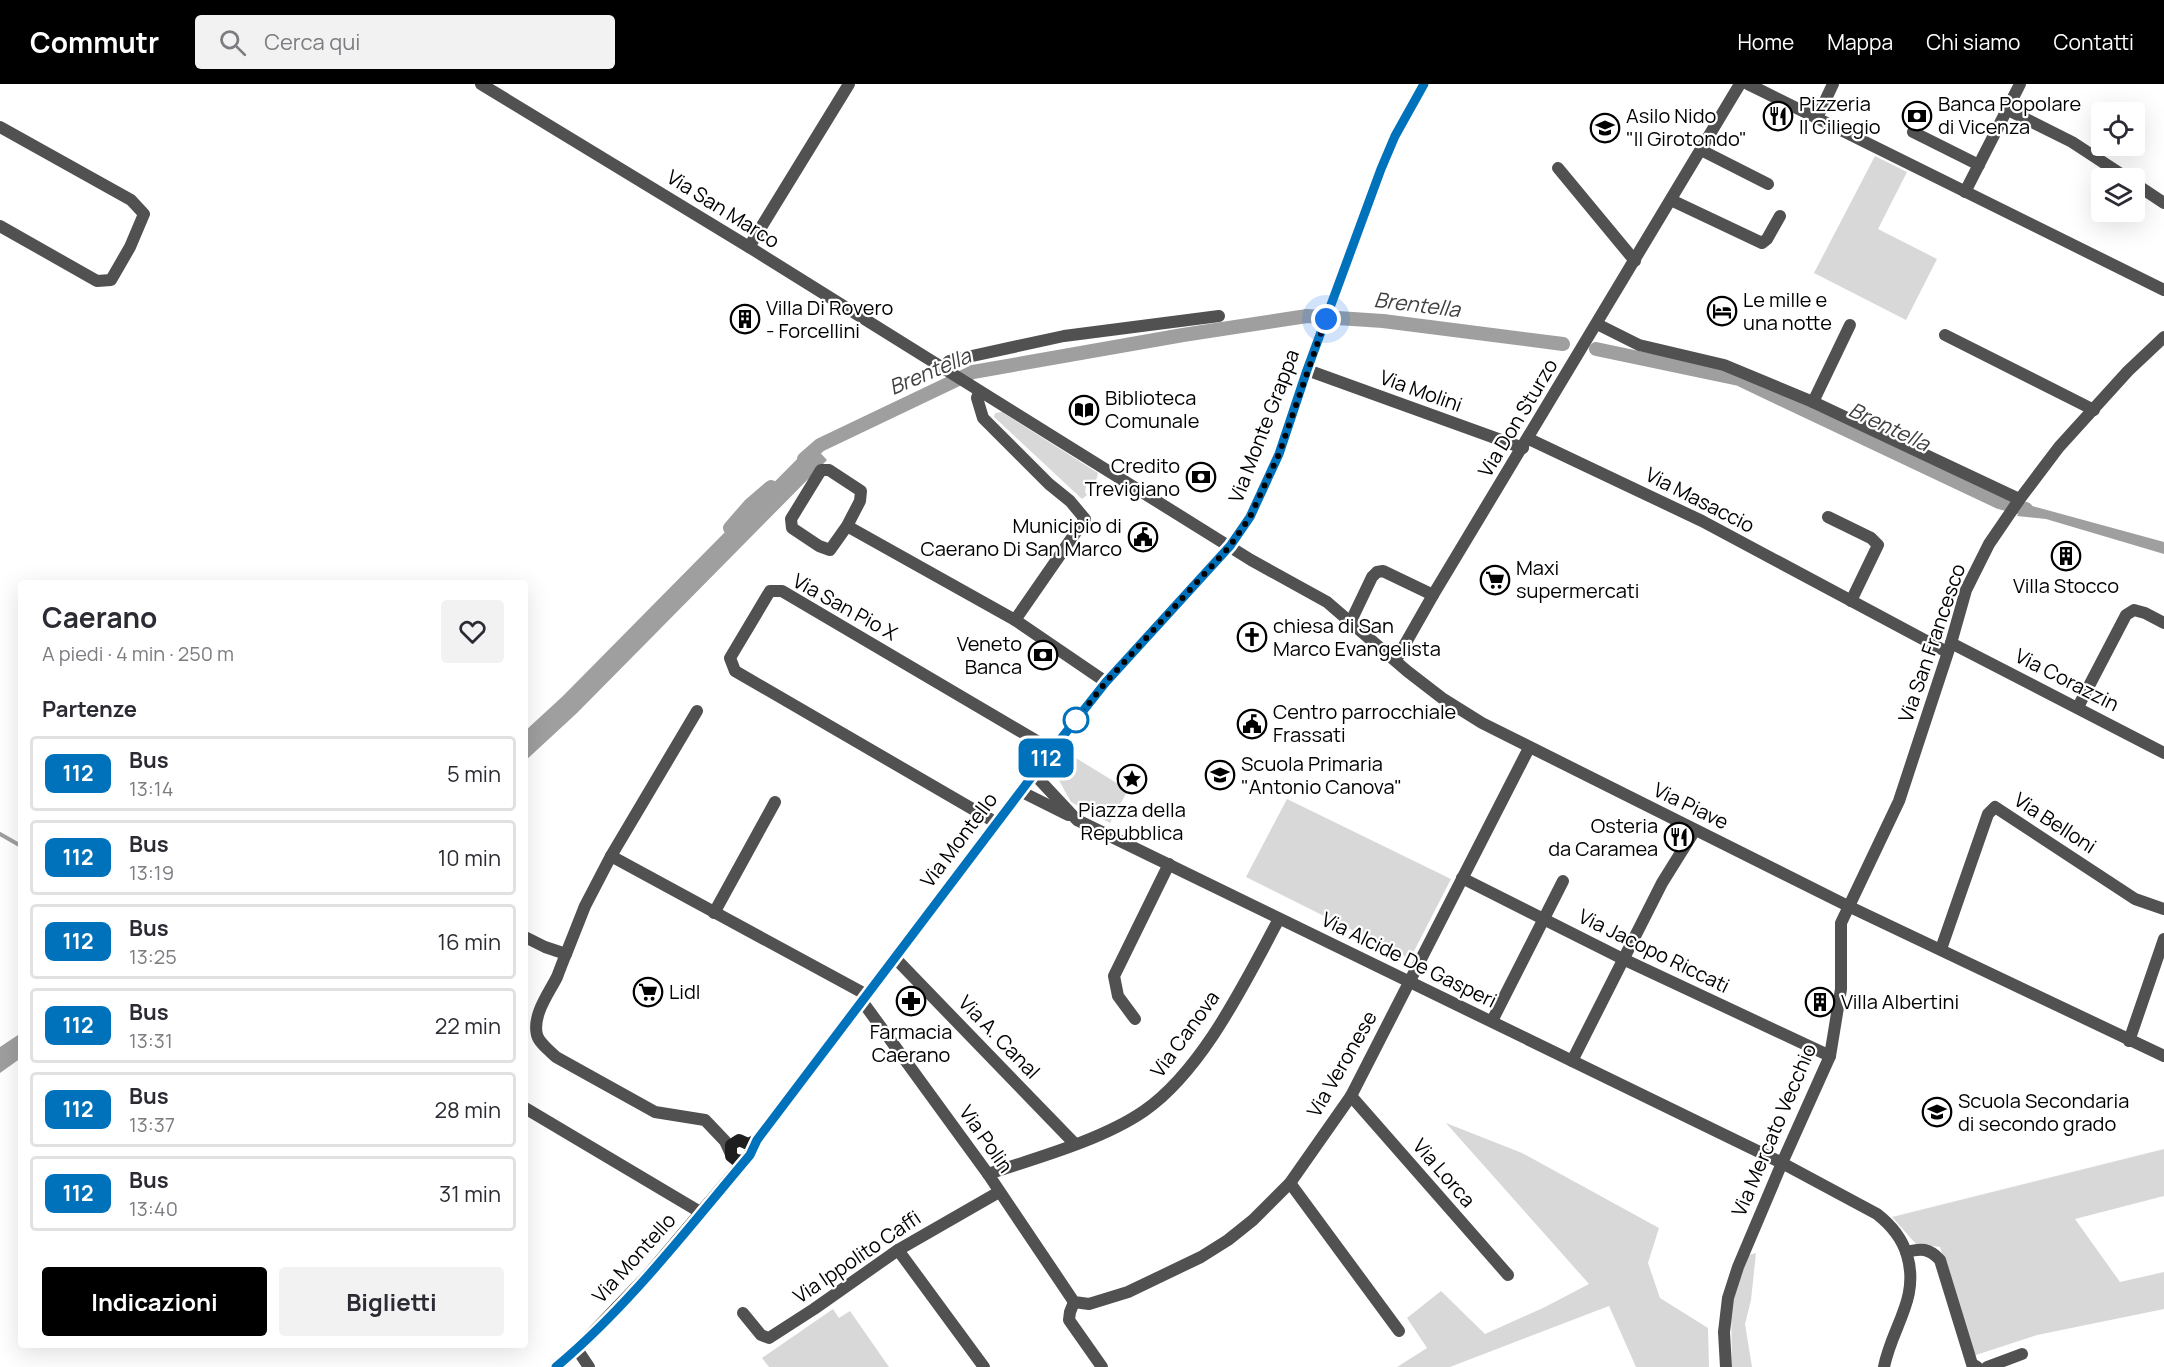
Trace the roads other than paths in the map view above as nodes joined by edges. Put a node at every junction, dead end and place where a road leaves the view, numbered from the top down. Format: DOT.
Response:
graph roads {
  1 [pos="481,84"];
  2 [pos="849,84"];
  3 [pos="1424,84"];
  4 [pos="1740,84"];
  5 [pos="1748,84"];
  6 [pos="1833,84"];
  7 [pos="2020,84"];
  8 [pos="2008,110"];
  9 [pos="1817,117"];
  10 [pos="0,127"];
  11 [pos="1913,132"];
  12 [pos="1701,150"];
  13 [pos="1980,165"];
  14 [pos="1558,168"];
  15 [pos="2112,168"];
  16 [pos="1768,183"];
  17 [pos="2145,190"];
  18 [pos="1965,192"];
  19 [pos="1671,200"];
  20 [pos="2164,203"];
  21 [pos="1780,216"];
  22 [pos="0,226"];
  23 [pos="748,247"];
  24 [pos="1635,261"];
  25 [pos="2164,291"];
  26 [pos="1220,316"];
  27 [pos="1597,324"];
  28 [pos="1850,325"];
  29 [pos="1945,335"];
  30 [pos="2164,337"];
  31 [pos="1307,370"];
  32 [pos="950,373"];
  33 [pos="977,390"];
  34 [pos="1813,402"];
  35 [pos="2094,410"];
  36 [pos="1526,444"];
  37 [pos="2019,499"];
  38 [pos="1828,517"];
  39 [pos="847,526"];
  40 [pos="1230,546"];
  41 [pos="1433,596"];
  42 [pos="1851,601"];
  43 [pos="1015,620"];
  44 [pos="1351,621"];
  45 [pos="2164,623"];
  46 [pos="1949,647"];
  47 [pos="1396,660"];
  48 [pos="1106,682"];
  49 [pos="2078,707"];
  50 [pos="697,711"];
  51 [pos="1529,748"];
  52 [pos="1052,750"];
  53 [pos="2164,753"];
  54 [pos="1034,774"];
  55 [pos="1020,791"];
  56 [pos="775,802"];
  57 [pos="1077,820"];
  58 [pos="995,822"];
  59 [pos="1695,830"];
  60 [pos="611,856"];
  61 [pos="1169,864"];
  62 [pos="1462,878"];
  63 [pos="1563,881"];
  64 [pos="1848,906"];
  65 [pos="2164,909"];
  66 [pos="714,913"];
  67 [pos="1279,919"];
  68 [pos="1544,920"];
  69 [pos="528,938"];
  70 [pos="2164,939"];
  71 [pos="1941,949"];
  72 [pos="566,954"];
  73 [pos="895,958"];
  74 [pos="1623,959"];
  75 [pos="1410,982"];
  76 [pos="864,998"];
  77 [pos="1135,1019"];
  78 [pos="1492,1021"];
  79 [pos="2129,1041"];
  80 [pos="1830,1056"];
  81 [pos="2164,1056"];
  82 [pos="1572,1061"];
  83 [pos="1351,1096"];
  84 [pos="528,1109"];
  85 [pos="1075,1144"];
  86 [pos="740,1151"];
  87 [pos="1782,1163"];
  88 [pos="988,1174"];
  89 [pos="1290,1183"];
  90 [pos="999,1192"];
  91 [pos="700,1212"];
  92 [pos="898,1250"];
  93 [pos="1906,1252"];
  94 [pos="1508,1275"];
  95 [pos="1074,1302"];
  96 [pos="743,1313"];
  97 [pos="1399,1331"];
  98 [pos="577,1349"];
  99 [pos="2022,1354"];
  100 [pos="556,1367"];
  101 [pos="589,1367"];
  102 [pos="984,1367"];
  103 [pos="1102,1367"];
  104 [pos="1726,1367"];
  105 [pos="1884,1367"];
  106 [pos="1977,1367"];
  107 [pos="1987,1367"];
  1 -- 23 [label="street, Via San Marco"];
  2 -- 23 [label="street"];
  3 -- 31 [label="main road, Via Monte Grappa"];
  4 -- 12 [label="street, Via Don Sturzo"];
  5 -- 9 [label="street"];
  6 -- 9 [label="street"];
  7 -- 8 [label="street"];
  8 -- 13 [label="street"];
  8 -- 15 [label="street"];
  9 -- 18 [label="street"];
  10 -- 22 [label="street"];
  11 -- 13 [label="street"];
  12 -- 16 [label="street"];
  12 -- 19 [label="street, Via Don Sturzo"];
  13 -- 18 [label="street"];
  14 -- 24 [label="street"];
  17 -- 20 [label="street"];
  18 -- 25 [label="street"];
  19 -- 21 [label="street"];
  19 -- 24 [label="street, Via Don Sturzo"];
  23 -- 32 [label="street, Via San Marco"];
  24 -- 27 [label="street, Via Don Sturzo"];
  26 -- 32 [label="street"];
  27 -- 34 [label="street"];
  27 -- 36 [label="street, Via Don Sturzo"];
  28 -- 34 [label="street"];
  29 -- 35 [label="street"];
  30 -- 35 [label="street, Via San Francesco"];
  31 -- 36 [label="street, Via Molini"];
  31 -- 40 [label="main road, Via Monte Grappa"];
  32 -- 33 [label="street, Via San Marco"];
  33 -- 40 [label="street, Via Piave"];
  33 -- 43 [label="street"];
  34 -- 37 [label="street"];
  35 -- 37 [label="street, Via San Francesco"];
  36 -- 41 [label="street, Via Don Sturzo"];
  36 -- 42 [label="street, Via Masaccio"];
  37 -- 46 [label="street, Via San Francesco"];
  38 -- 42 [label="street"];
  39 -- 39 [label="street"];
  39 -- 43 [label="street"];
  40 -- 44 [label="street, Via Piave"];
  40 -- 48 [label="main road, Via Montello"];
  41 -- 44 [label="street"];
  41 -- 47 [label="street, Via Don Sturzo"];
  42 -- 46 [label="street, Via Masaccio"];
  43 -- 48 [label="street"];
  44 -- 47 [label="street, Via Piave"];
  45 -- 49 [label="street"];
  46 -- 49 [label="street, Via Corazzin"];
  46 -- 64 [label="street, Via San Francesco"];
  47 -- 51 [label="street, Via Piave"];
  48 -- 52 [label="main road, Via Montello"];
  49 -- 53 [label="street, Via Corazzin"];
  50 -- 60 [label="street"];
  51 -- 59 [label="street, Via Piave"];
  51 -- 62 [label="street, Via Veronese"];
  52 -- 54 [label="main road, Via Montello"];
  52 -- 58 [label="street, Via San Pio X"];
  54 -- 55 [label="main road, Via Montello"];
  54 -- 57 [label="street, Via Alcide De Gasperi"];
  55 -- 57 [label="street"];
  55 -- 58 [label="main road, Via Montello"];
  56 -- 66 [label="street"];
  57 -- 61 [label="street, Via Alcide De Gasperi"];
  58 -- 73 [label="main road, Via Montello"];
  59 -- 64 [label="street, Via Piave"];
  59 -- 74 [label="street"];
  60 -- 66 [label="street"];
  60 -- 72 [label="street"];
  61 -- 67 [label="street, Via Alcide De Gasperi"];
  61 -- 77 [label="street"];
  62 -- 68 [label="street, Via Jacopo Riccati"];
  62 -- 75 [label="street, Via Veronese"];
  63 -- 68 [label="street"];
  64 -- 71 [label="street, Via Piave"];
  64 -- 80 [label="street, Via Mercato Vecchio"];
  65 -- 71 [label="street, Via Belloni"];
  66 -- 76 [label="street"];
  67 -- 75 [label="street, Via Alcide De Gasperi"];
  67 -- 85 [label="street, Via Canova"];
  68 -- 74 [label="street, Via Jacopo Riccati"];
  68 -- 78 [label="street"];
  69 -- 72 [label="street"];
  70 -- 79 [label="street"];
  71 -- 79 [label="street, Via Piave"];
  72 -- 86 [label="street"];
  73 -- 76 [label="main road, Via Montello"];
  73 -- 85 [label="street, Via A. Canal"];
  74 -- 80 [label="street, Via Jacopo Riccati"];
  74 -- 82 [label="street"];
  75 -- 78 [label="street, Via Alcide De Gasperi"];
  75 -- 83 [label="street, Via Veronese"];
  76 -- 86 [label="main road, Via Montello"];
  76 -- 88 [label="street, Via Polin"];
  78 -- 82 [label="street, Via Alcide De Gasperi"];
  79 -- 81 [label="street, Via Piave"];
  80 -- 87 [label="street, Via Mercato Vecchio"];
  82 -- 87 [label="street, Via Alcide De Gasperi"];
  83 -- 89 [label="street, Via Veronese"];
  83 -- 94 [label="street, Via Lorca"];
  84 -- 91 [label="street"];
  85 -- 88 [label="street, Via Canova"];
  86 -- 91 [label="main road, Via Montello"];
  87 -- 93 [label="street, Via Alcide De Gasperi"];
  87 -- 104 [label="street, Via Mercato Vecchio"];
  88 -- 90 [label="street, Via Polin"];
  89 -- 95 [label="street, Via Veronese"];
  89 -- 97 [label="street"];
  90 -- 92 [label="street, Via Ippolito Caffi"];
  90 -- 95 [label="street, Via Polin"];
  91 -- 98 [label="main road, Via Montello"];
  92 -- 96 [label="street, Via Ippolito Caffi"];
  92 -- 102 [label="street"];
  93 -- 105 [label="street"];
  93 -- 106 [label="street"];
  95 -- 103 [label="street"];
  98 -- 100 [label="main road, Via Montello"];
  98 -- 101 [label="street"];
  99 -- 107 [label="street"];
}
